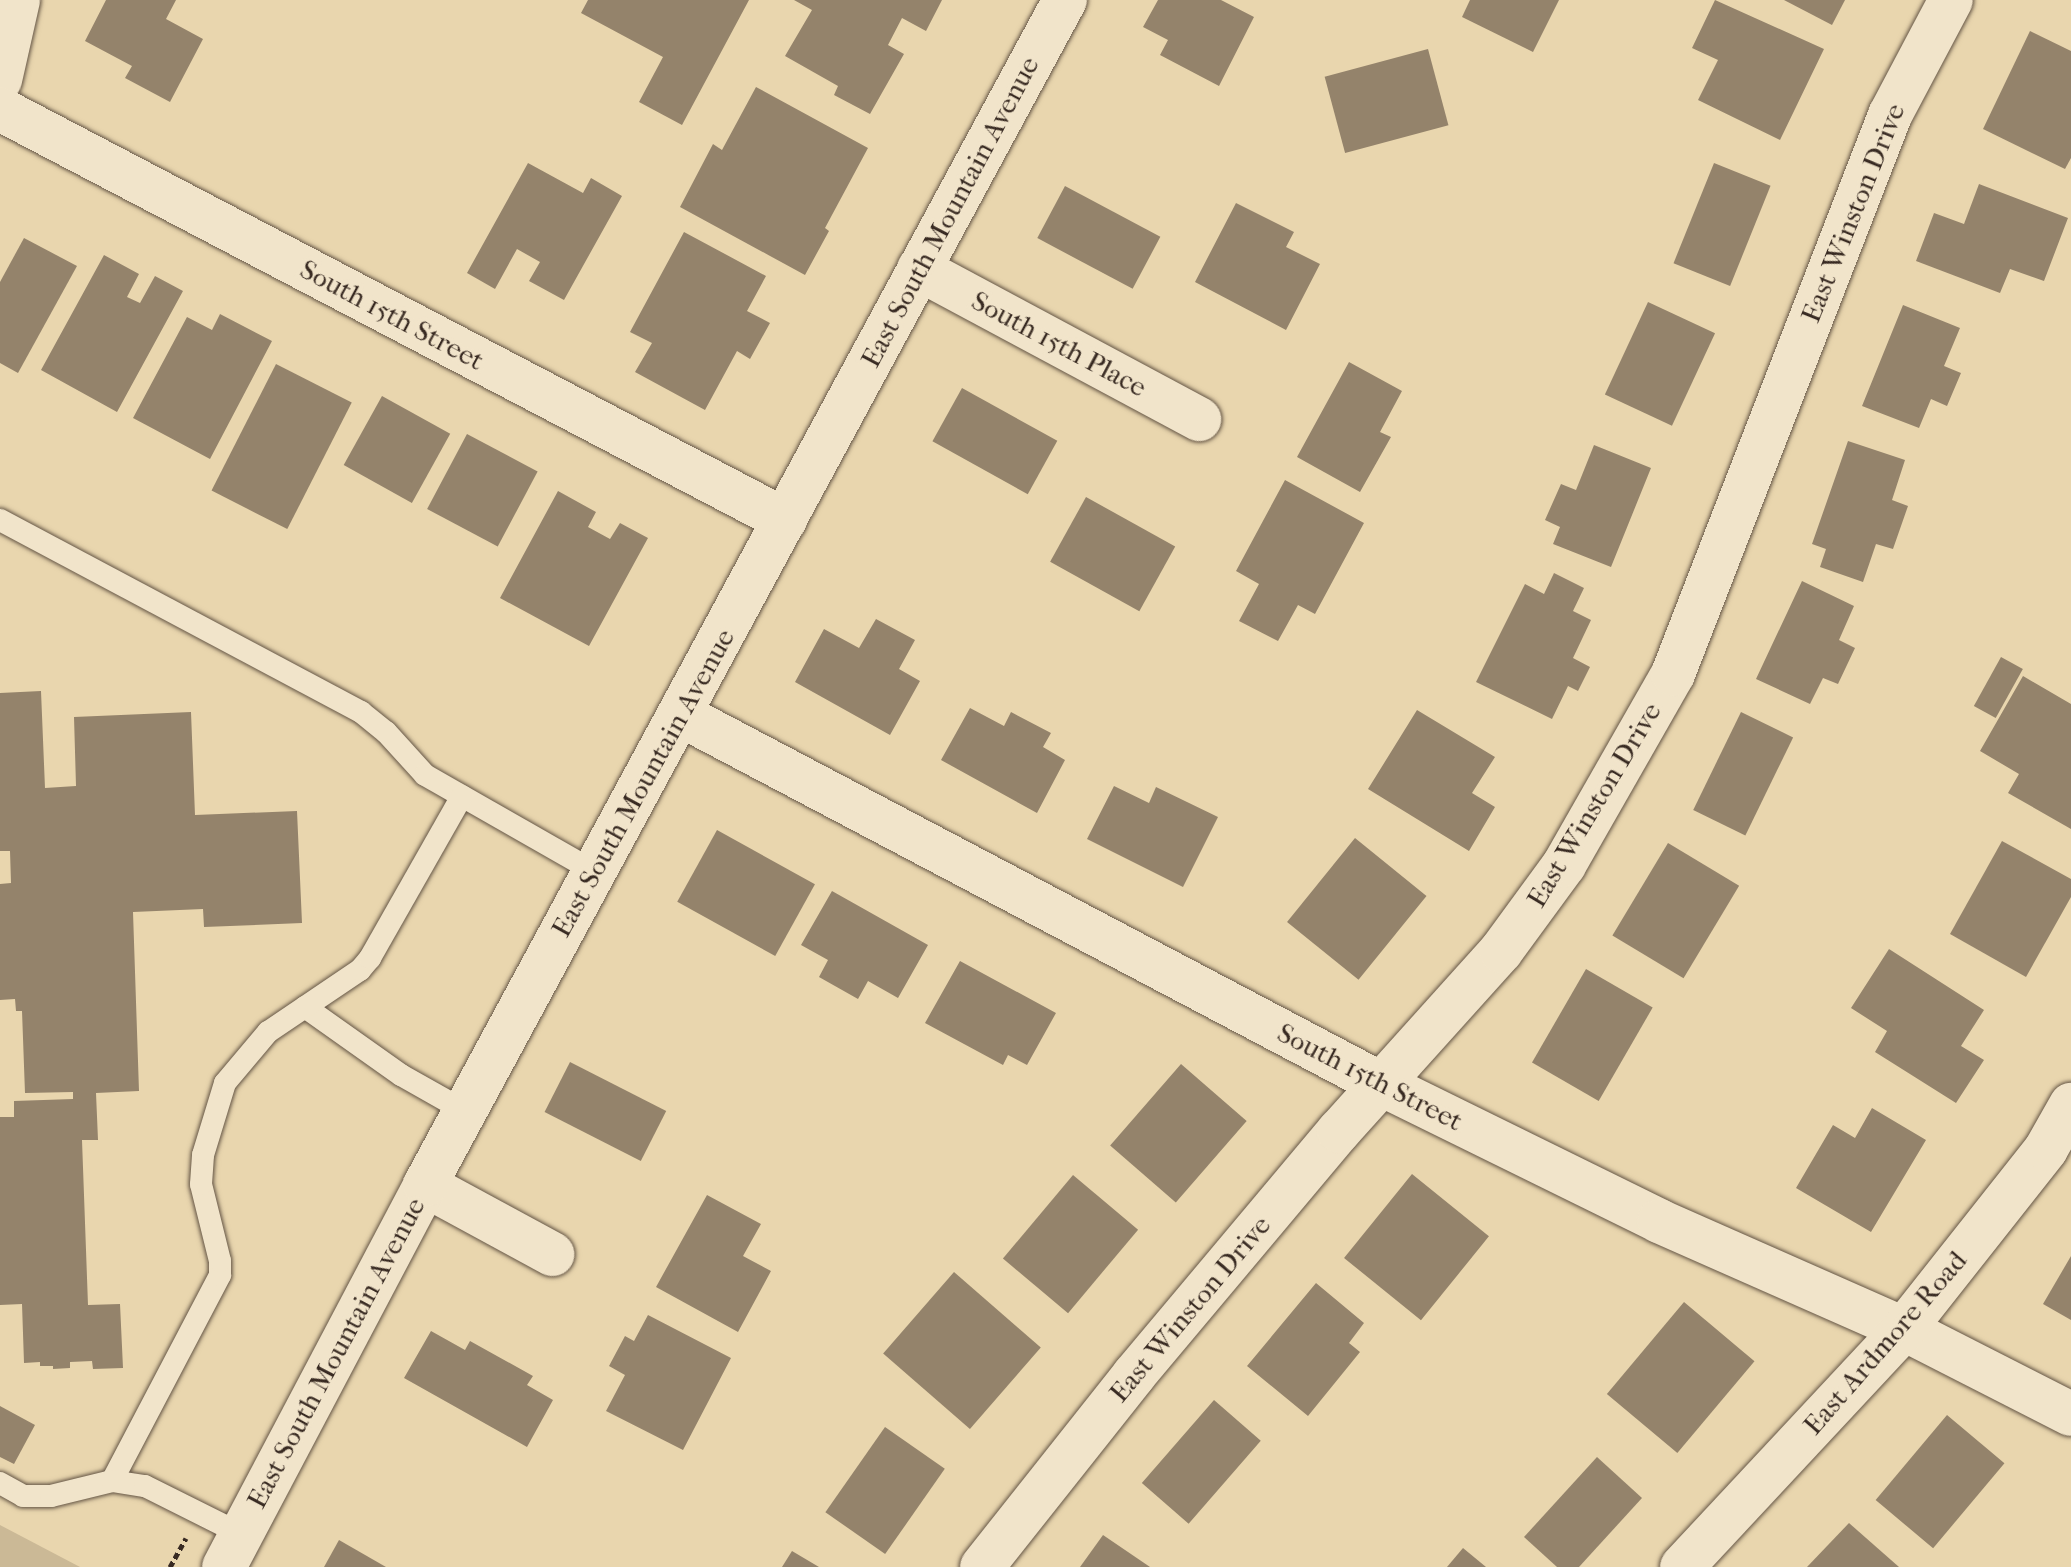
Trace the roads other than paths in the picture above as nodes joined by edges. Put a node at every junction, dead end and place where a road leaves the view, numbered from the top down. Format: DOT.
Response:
graph roads {
  1 [pos="18,0"];
  2 [pos="1065,0"];
  3 [pos="1951,0"];
  4 [pos="0,80"];
  5 [pos="0,109"];
  6 [pos="919,269"];
  7 [pos="1199,419"];
  8 [pos="0,520"];
  9 [pos="785,520"];
  10 [pos="681,715"];
  11 [pos="462,796"];
  12 [pos="595,872"];
  13 [pos="305,1007"];
  14 [pos="1381,1084"];
  15 [pos="2071,1105"];
  16 [pos="465,1111"];
  17 [pos="425,1185"];
  18 [pos="552,1254"];
  19 [pos="1904,1329"];
  20 [pos="2071,1414"];
  21 [pos="112,1481"];
  22 [pos="0,1483"];
  23 [pos="233,1550"];
  24 [pos="982,1567"];
  25 [pos="1682,1567"];
  1 -- 4 [label="street"];
  2 -- 6 [label="street, East South Mountain Avenue"];
  3 -- 14 [label="street, East Winston Drive"];
  5 -- 9 [label="street, South 15th Street"];
  6 -- 7 [label="street, South 15th Place"];
  6 -- 9 [label="street, East South Mountain Avenue"];
  8 -- 11 [label="lane"];
  9 -- 10 [label="street, East South Mountain Avenue"];
  10 -- 12 [label="street, East South Mountain Avenue"];
  10 -- 14 [label="street, South 15th Street"];
  11 -- 12 [label="lane"];
  11 -- 13 [label="lane"];
  12 -- 16 [label="street, East South Mountain Avenue"];
  13 -- 16 [label="lane"];
  13 -- 21 [label="lane"];
  14 -- 19 [label="street, South 15th Street"];
  14 -- 24 [label="street, East Winston Drive"];
  15 -- 19 [label="street, East Ardmore Road"];
  16 -- 17 [label="street, East South Mountain Avenue"];
  17 -- 18 [label="street"];
  17 -- 23 [label="street, East South Mountain Avenue"];
  19 -- 20 [label="street, South 15th Street"];
  19 -- 25 [label="street, East Ardmore Road"];
  21 -- 22 [label="lane"];
  21 -- 23 [label="lane"];
}
